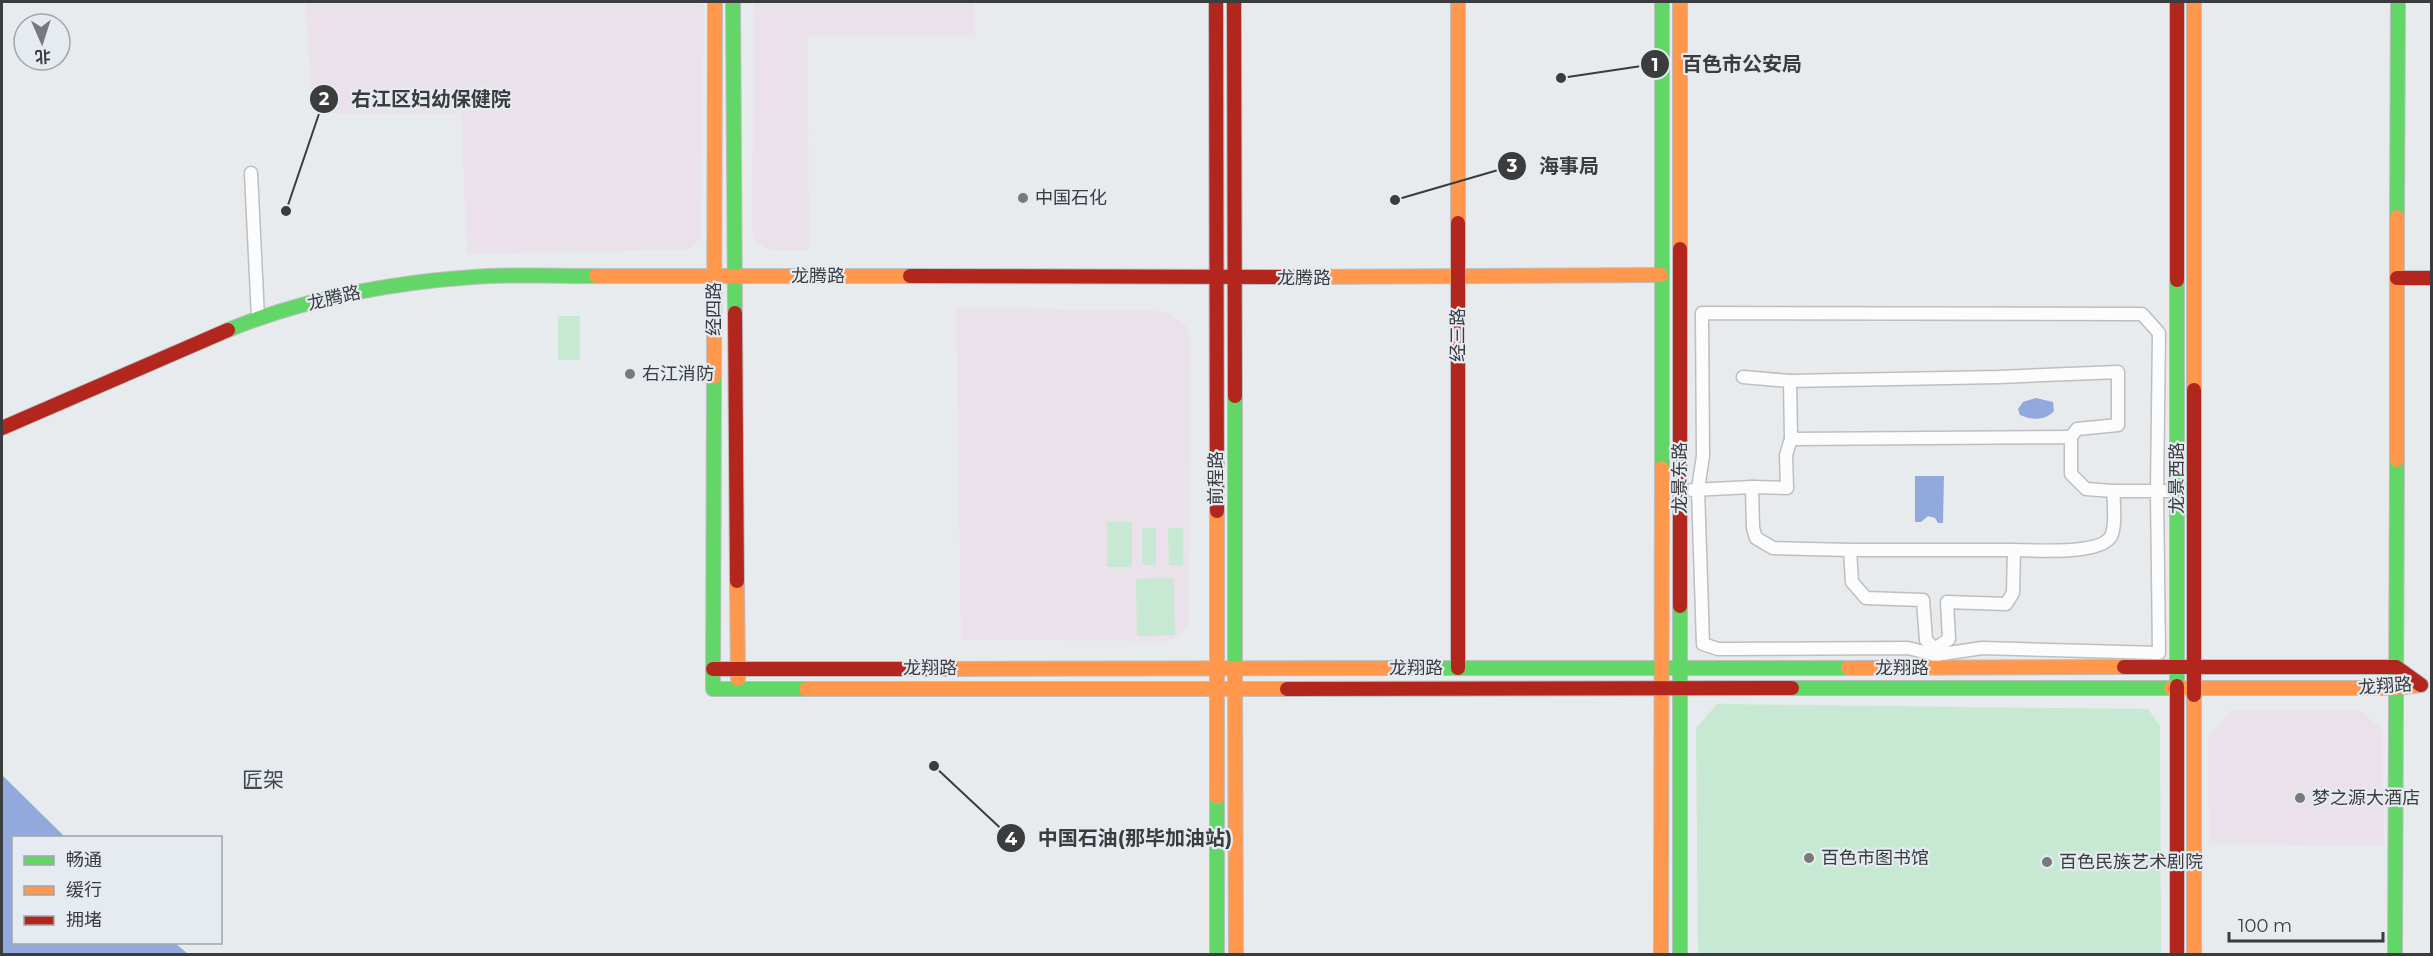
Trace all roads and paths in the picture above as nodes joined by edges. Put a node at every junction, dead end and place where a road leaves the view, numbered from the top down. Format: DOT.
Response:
graph roads {
  1 [pos="715,2"];
  2 [pos="733,2"];
  3 [pos="1216,2"];
  4 [pos="1234,2"];
  5 [pos="1458,2"];
  6 [pos="1662,2"];
  7 [pos="1680,2"];
  8 [pos="2177,2"];
  9 [pos="2194,2"];
  10 [pos="2398,2"];
  11 [pos="251,173"];
  12 [pos="714,275"];
  13 [pos="734,275"];
  14 [pos="1661,275"];
  15 [pos="1458,276"];
  16 [pos="1216,278"];
  17 [pos="1235,278"];
  18 [pos="2397,278"];
  19 [pos="2432,278"];
  20 [pos="258,318"];
  21 [pos="1743,377"];
  22 [pos="1790,381"];
  23 [pos="2,428"];
  24 [pos="2071,437"];
  25 [pos="1791,439"];
  26 [pos="1752,487"];
  27 [pos="1698,489"];
  28 [pos="1680,490"];
  29 [pos="2113,491"];
  30 [pos="2157,491"];
  31 [pos="2177,491"];
  32 [pos="1850,550"];
  33 [pos="2014,550"];
  34 [pos="1936,657"];
  35 [pos="2177,667"];
  36 [pos="2396,667"];
  37 [pos="738,668"];
  38 [pos="1217,668"];
  39 [pos="1235,668"];
  40 [pos="1458,668"];
  41 [pos="1661,668"];
  42 [pos="1680,668"];
  43 [pos="2194,668"];
  44 [pos="713,669"];
  45 [pos="2426,685"];
  46 [pos="2177,688"];
  47 [pos="2194,688"];
  48 [pos="2396,688"];
  49 [pos="713,689"];
  50 [pos="738,689"];
  51 [pos="1217,689"];
  52 [pos="1235,689"];
  53 [pos="1661,689"];
  54 [pos="1680,689"];
  55 [pos="1217,954"];
  56 [pos="1236,954"];
  57 [pos="1661,954"];
  58 [pos="1680,954"];
  59 [pos="2177,954"];
  60 [pos="2194,954"];
  61 [pos="2395,954"];
  1 -- 12 [label="street, 经四路"];
  2 -- 13 [label="street, 经四路"];
  3 -- 16 [label="street, 前程路"];
  4 -- 17 [label="street, 前程路"];
  5 -- 15 [label="street, 经三路"];
  6 -- 14 [label="street, 龙景东路"];
  7 -- 28 [label="street, 龙景东路"];
  8 -- 31 [label="street, 龙景西路"];
  9 -- 43 [label="street, 龙景西路"];
  10 -- 18 [label="street"];
  11 -- 20 [label="street"];
  12 -- 13 [label="street, 龙腾路"];
  12 -- 20 [label="street, 龙腾路"];
  12 -- 44 [label="street, 经四路"];
  13 -- 16 [label="street, 龙腾路"];
  13 -- 37 [label="street, 经四路"];
  14 -- 15 [label="street, 龙腾路"];
  14 -- 41 [label="street, 龙景东路"];
  15 -- 17 [label="street, 龙腾路"];
  15 -- 40 [label="street, 经三路"];
  16 -- 17 [label="street, 龙腾路"];
  16 -- 38 [label="street, 前程路"];
  17 -- 39 [label="street, 前程路"];
  18 -- 19 [label="street"];
  18 -- 36 [label="street"];
  20 -- 23 [label="street, 龙腾路"];
  21 -- 22 [label="street"];
  22 -- 24 [label="street"];
  22 -- 25 [label="street"];
  24 -- 25 [label="street"];
  24 -- 29 [label="street"];
  25 -- 26 [label="street"];
  26 -- 27 [label="street"];
  26 -- 32 [label="street"];
  27 -- 28 [label="street"];
  27 -- 30 [label="street"];
  27 -- 34 [label="street"];
  28 -- 42 [label="street, 龙景东路"];
  29 -- 30 [label="street"];
  29 -- 33 [label="street"];
  30 -- 31 [label="street"];
  30 -- 34 [label="street"];
  31 -- 35 [label="street, 龙景西路"];
  32 -- 33 [label="street"];
  32 -- 34 [label="street"];
  33 -- 34 [label="street"];
  34 -- 35 [label="street, 龙翔路"];
  34 -- 42 [label="street, 龙翔路"];
  35 -- 43 [label="street, 龙翔路"];
  35 -- 46 [label="street, 龙景西路"];
  36 -- 43 [label="street, 龙翔路"];
  36 -- 45 [label="street, 龙翔路"];
  36 -- 48 [label="street"];
  37 -- 38 [label="street, 龙翔路"];
  37 -- 44 [label="street, 龙翔路"];
  37 -- 50 [label="street, 经四路"];
  38 -- 39 [label="street, 龙翔路"];
  38 -- 51 [label="street, 前程路"];
  39 -- 40 [label="street, 龙翔路"];
  39 -- 52 [label="street, 前程路"];
  40 -- 41 [label="street, 龙翔路"];
  41 -- 42 [label="street, 龙翔路"];
  41 -- 53 [label="street, 龙景东路"];
  42 -- 54 [label="street, 龙景东路"];
  43 -- 47 [label="street, 龙景西路"];
  44 -- 49 [label="street, 经四路"];
  45 -- 48 [label="street, 龙翔路"];
  46 -- 47 [label="street, 龙翔路"];
  46 -- 54 [label="street, 龙翔路"];
  46 -- 59 [label="street, 龙景西路"];
  47 -- 48 [label="street, 龙翔路"];
  47 -- 60 [label="street, 龙景西路"];
  48 -- 61 [label="street"];
  49 -- 50 [label="street, 龙翔路"];
  50 -- 51 [label="street, 龙翔路"];
  51 -- 52 [label="street, 龙翔路"];
  51 -- 55 [label="street, 前程路"];
  52 -- 53 [label="street, 龙翔路"];
  52 -- 56 [label="street, 前程路"];
  53 -- 54 [label="street, 龙翔路"];
  53 -- 57 [label="street, 龙景东路"];
  54 -- 58 [label="street, 龙景东路"];
}
